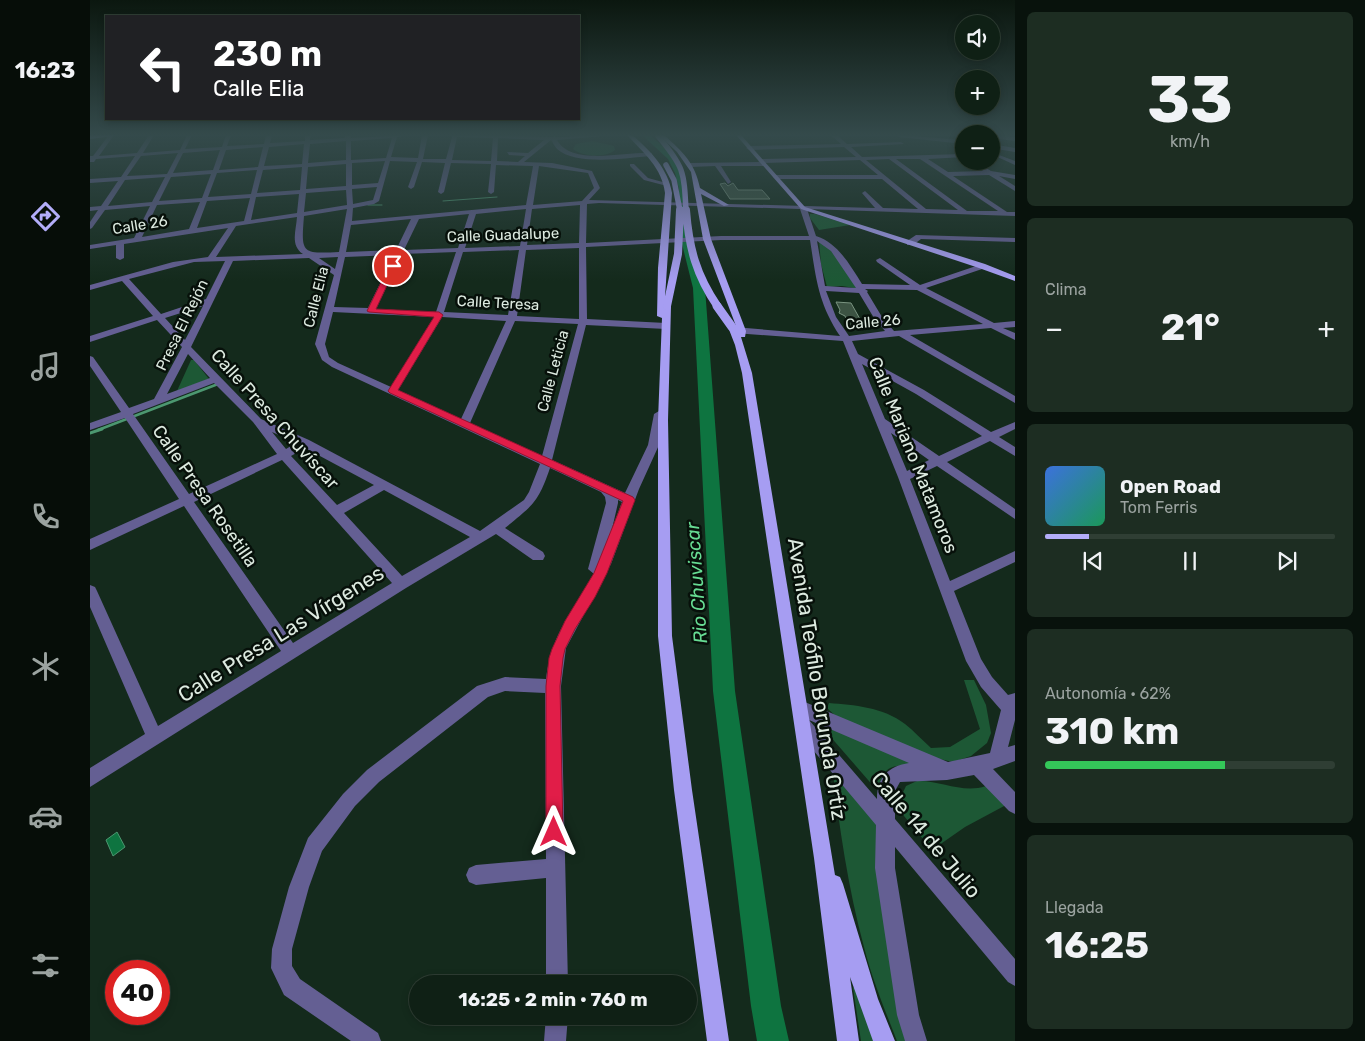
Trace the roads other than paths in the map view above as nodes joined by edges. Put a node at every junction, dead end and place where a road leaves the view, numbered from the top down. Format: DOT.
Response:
graph roads {
  1 [pos="118,184"];
  2 [pos="165,184"];
  3 [pos="210,184"];
  4 [pos="257,184"];
  5 [pos="303,184"];
  6 [pos="349,184"];
  7 [pos="412,184"];
  8 [pos="443,184"];
  9 [pos="491,184"];
  10 [pos="533,184"];
  11 [pos="594,184"];
  12 [pos="666,184"];
  13 [pos="674,184"];
  14 [pos="684,184"];
  15 [pos="697,184"];
  16 [pos="782,184"];
  17 [pos="891,184"];
  18 [pos="926,184"];
  19 [pos="960,184"];
  20 [pos="380,185"];
  21 [pos="411,187"];
  22 [pos="349,188"];
  23 [pos="698,189"];
  24 [pos="302,192"];
  25 [pos="441,192"];
  26 [pos="490,192"];
  27 [pos="865,193"];
  28 [pos="254,196"];
  29 [pos="204,200"];
  30 [pos="584,202"];
  31 [pos="668,203"];
  32 [pos="154,204"];
  33 [pos="700,204"];
  34 [pos="724,205"];
  35 [pos="351,206"];
  36 [pos="529,207"];
  37 [pos="103,208"];
  38 [pos="803,208"];
  39 [pos="90,209"];
  40 [pos="880,209"];
  41 [pos="924,210"];
  42 [pos="473,212"];
  43 [pos="965,212"];
  44 [pos="1005,213"];
  45 [pos="301,214"];
  46 [pos="1015,214"];
  47 [pos="416,217"];
  48 [pos="703,218"];
  49 [pos="247,222"];
  50 [pos="348,223"];
  51 [pos="233,224"];
  52 [pos="90,227"];
  53 [pos="192,231"];
  54 [pos="817,238"];
  55 [pos="707,239"];
  56 [pos="137,240"];
  57 [pos="1015,240"];
  58 [pos="664,242"];
  59 [pos="120,243"];
  60 [pos="910,243"];
  61 [pos="583,246"];
  62 [pos="90,247"];
  63 [pos="523,248"];
  64 [pos="461,250"];
  65 [pos="399,253"];
  66 [pos="341,255"];
  67 [pos="312,256"];
  68 [pos="120,258"];
  69 [pos="230,259"];
  70 [pos="210,260"];
  71 [pos="880,260"];
  72 [pos="982,266"];
  73 [pos="338,274"];
  74 [pos="123,278"];
  75 [pos="1015,278"];
  76 [pos="90,288"];
  77 [pos="821,288"];
  78 [pos="862,288"];
  79 [pos="919,288"];
  80 [pos="209,301"];
  81 [pos="329,309"];
  82 [pos="371,311"];
  83 [pos="439,315"];
  84 [pos="159,317"];
  85 [pos="512,318"];
  86 [pos="583,321"];
  87 [pos="1015,324"];
  88 [pos="666,325"];
  89 [pos="994,327"];
  90 [pos="737,333"];
  91 [pos="896,333"];
  92 [pos="1015,337"];
  93 [pos="847,338"];
  94 [pos="90,339"];
  95 [pos="186,346"];
  96 [pos="854,356"];
  97 [pos="90,359"];
  98 [pos="665,378"];
  99 [pos="216,379"];
  100 [pos="393,391"];
  101 [pos="1015,400"];
  102 [pos="158,402"];
  103 [pos="127,413"];
  104 [pos="257,420"];
  105 [pos="881,421"];
  106 [pos="464,424"];
  107 [pos="1015,425"];
  108 [pos="90,427"];
  109 [pos="991,436"];
  110 [pos="305,443"];
  111 [pos="1015,452"];
  112 [pos="284,455"];
  113 [pos="546,462"];
  114 [pos="938,462"];
  115 [pos="904,477"];
  116 [pos="384,485"];
  117 [pos="605,489"];
  118 [pos="186,500"];
  119 [pos="629,500"];
  120 [pos="335,512"];
  121 [pos="1015,515"];
  122 [pos="496,528"];
  123 [pos="480,537"];
  124 [pos="90,545"];
  125 [pos="538,556"];
  126 [pos="1015,556"];
  127 [pos="401,584"];
  128 [pos="948,588"];
  129 [pos="90,591"];
  130 [pos="591,593"];
  131 [pos="291,653"];
  132 [pos="553,686"];
  133 [pos="1013,706"];
  134 [pos="801,716"];
  135 [pos="155,737"];
  136 [pos="1015,753"];
  137 [pos="997,759"];
  138 [pos="978,766"];
  139 [pos="948,770"];
  140 [pos="90,778"];
  141 [pos="1015,805"];
  142 [pos="886,823"];
  143 [pos="823,858"];
  144 [pos="555,868"];
  145 [pos="476,875"];
  146 [pos="557,975"];
  147 [pos="1015,975"];
  148 [pos="557,1025"];
  149 [pos="370,1041"];
  150 [pos="555,1041"];
  151 [pos="718,1041"];
  152 [pos="848,1041"];
  153 [pos="884,1041"];
  154 [pos="916,1041"];
  1 -- 37 [label="street"];
  2 -- 32 [label="street"];
  3 -- 29 [label="street"];
  4 -- 28 [label="street"];
  5 -- 24 [label="street"];
  6 -- 22 [label="street, Calle Elia"];
  7 -- 21 [label="street"];
  8 -- 25 [label="street"];
  9 -- 26 [label="street"];
  10 -- 36 [label="street"];
  11 -- 30 [label="street"];
  12 -- 31 [label="main road"];
  13 -- 88 [label="main road, bridge"];
  14 -- 90 [label="main road, bridge"];
  15 -- 23 [label="main road"];
  16 -- 38 [label="main road"];
  17 -- 41 [label="street"];
  18 -- 43 [label="street"];
  19 -- 44 [label="street"];
  20 -- 22 [label="street"];
  20 -- 35 [label="street, Calle 26"];
  22 -- 24 [label="street"];
  22 -- 35 [label="street, Calle Elia"];
  23 -- 33 [label="main road"];
  23 -- 34 [label="main road"];
  24 -- 28 [label="street"];
  24 -- 45 [label="street"];
  27 -- 40 [label="street"];
  28 -- 29 [label="street"];
  28 -- 49 [label="street"];
  29 -- 32 [label="street"];
  29 -- 53 [label="street"];
  30 -- 31 [label="street"];
  30 -- 36 [label="street"];
  30 -- 61 [label="street, Calle Leticia"];
  31 -- 33 [label="street, bridge"];
  31 -- 58 [label="main road"];
  32 -- 37 [label="street"];
  32 -- 56 [label="street"];
  33 -- 34 [label="street"];
  33 -- 48 [label="main road"];
  34 -- 38 [label="street"];
  34 -- 48 [label="main road"];
  35 -- 45 [label="street, Calle 26"];
  35 -- 50 [label="street, Calle Elia"];
  36 -- 42 [label="street"];
  36 -- 63 [label="street"];
  37 -- 39 [label="street"];
  37 -- 52 [label="street"];
  38 -- 40 [label="street"];
  38 -- 54 [label="street, Calle Mariano Matamoros"];
  38 -- 60 [label="main road"];
  40 -- 41 [label="street"];
  41 -- 43 [label="street"];
  42 -- 47 [label="street"];
  42 -- 64 [label="street"];
  43 -- 44 [label="street"];
  44 -- 46 [label="street"];
  45 -- 49 [label="street, Calle 26"];
  45 -- 67 [label="street"];
  47 -- 50 [label="street"];
  47 -- 65 [label="street"];
  48 -- 55 [label="main road"];
  49 -- 51 [label="street, Calle 26"];
  50 -- 66 [label="street, Calle Elia"];
  51 -- 53 [label="street, Calle 26"];
  51 -- 70 [label="street"];
  53 -- 56 [label="street, Calle 26"];
  54 -- 55 [label="street, Calle Guadalupe"];
  54 -- 77 [label="street, Calle Mariano Matamoros"];
  54 -- 78 [label="street"];
  55 -- 58 [label="street, Calle Guadalupe, bridge"];
  55 -- 90 [label="main road"];
  56 -- 59 [label="street, Calle 26"];
  57 -- 60 [label="street"];
  58 -- 61 [label="street, Calle Guadalupe"];
  58 -- 88 [label="main road"];
  59 -- 62 [label="street, Calle 26"];
  59 -- 68 [label="street"];
  60 -- 72 [label="main road"];
  61 -- 63 [label="street, Calle Guadalupe"];
  61 -- 86 [label="street, Calle Leticia"];
  63 -- 64 [label="street, Calle Guadalupe"];
  63 -- 85 [label="street"];
  64 -- 65 [label="street, Calle Guadalupe"];
  64 -- 83 [label="street"];
  65 -- 66 [label="street, Calle Guadalupe"];
  65 -- 82 [label="street"];
  66 -- 67 [label="street, Calle Guadalupe"];
  66 -- 73 [label="street, Calle Elia"];
  67 -- 69 [label="street, Calle Guadalupe"];
  67 -- 73 [label="street"];
  69 -- 70 [label="street, Calle Guadalupe"];
  69 -- 80 [label="street, Presa El Rejón"];
  70 -- 74 [label="street, Calle Guadalupe"];
  71 -- 79 [label="street"];
  72 -- 75 [label="main road"];
  72 -- 79 [label="street"];
  73 -- 81 [label="street, Calle Elia"];
  74 -- 76 [label="street, Calle Guadalupe"];
  74 -- 84 [label="street, Calle Presa Chuvíscar"];
  77 -- 78 [label="street"];
  77 -- 93 [label="street, Calle Mariano Matamoros"];
  78 -- 79 [label="street"];
  78 -- 91 [label="street"];
  79 -- 89 [label="street"];
  80 -- 84 [label="street"];
  80 -- 95 [label="street, Presa El Rejón"];
  81 -- 82 [label="street, Calle Teresa"];
  81 -- 100 [label="street, Calle Elia"];
  82 -- 83 [label="street, Calle Teresa"];
  83 -- 85 [label="street, Calle Teresa"];
  83 -- 100 [label="street"];
  84 -- 94 [label="street"];
  84 -- 95 [label="street, Calle Presa Chuvíscar"];
  85 -- 86 [label="street, Calle Teresa"];
  85 -- 106 [label="street"];
  86 -- 88 [label="street, Calle Teresa"];
  86 -- 113 [label="street, Calle Leticia"];
  87 -- 89 [label="street, Calle 26"];
  88 -- 98 [label="main road"];
  89 -- 91 [label="street, Calle 26"];
  89 -- 92 [label="street"];
  90 -- 93 [label="street, Calle 26"];
  90 -- 134 [label="main road, Avenida Teófilo Borunda Ortíz"];
  91 -- 93 [label="street, Calle 26"];
  91 -- 101 [label="street"];
  93 -- 96 [label="street, Calle Mariano Matamoros"];
  95 -- 99 [label="street, Calle Presa Chuvíscar"];
  95 -- 102 [label="street, Presa El Rejón"];
  96 -- 105 [label="street, Calle Mariano Matamoros"];
  96 -- 109 [label="street"];
  97 -- 103 [label="street, Calle Presa Rosetilla"];
  98 -- 119 [label="street"];
  98 -- 151 [label="main road"];
  99 -- 102 [label="street"];
  99 -- 104 [label="street, Calle Presa Chuvíscar"];
  100 -- 106 [label="street, Calle Elia"];
  102 -- 103 [label="street"];
  103 -- 108 [label="street"];
  103 -- 118 [label="street, Calle Presa Rosetilla"];
  104 -- 110 [label="street"];
  104 -- 112 [label="street, Calle Presa Chuvíscar"];
  105 -- 114 [label="street"];
  105 -- 115 [label="street, Calle Mariano Matamoros"];
  106 -- 113 [label="street, Calle Elia"];
  107 -- 109 [label="street"];
  109 -- 111 [label="street"];
  109 -- 114 [label="street"];
  110 -- 112 [label="street"];
  110 -- 116 [label="street"];
  112 -- 118 [label="street"];
  112 -- 120 [label="street, Calle Presa Chuvíscar"];
  113 -- 117 [label="street, Calle Elia"];
  113 -- 122 [label="street, Calle Leticia"];
  114 -- 115 [label="street"];
  114 -- 121 [label="street"];
  115 -- 128 [label="street, Calle Mariano Matamoros"];
  116 -- 120 [label="street"];
  116 -- 123 [label="street"];
  117 -- 119 [label="street, Calle Elia"];
  117 -- 130 [label="street"];
  118 -- 124 [label="street"];
  118 -- 131 [label="street, Calle Presa Rosetilla"];
  119 -- 130 [label="street"];
  120 -- 127 [label="street, Calle Presa Chuvíscar"];
  122 -- 123 [label="street, Calle Presa Las Vírgenes"];
  122 -- 125 [label="street"];
  123 -- 127 [label="street, Calle Presa Las Vírgenes"];
  126 -- 128 [label="street"];
  127 -- 131 [label="street, Calle Presa Las Vírgenes"];
  128 -- 133 [label="street, Calle Mariano Matamoros"];
  129 -- 135 [label="street"];
  130 -- 132 [label="street"];
  131 -- 135 [label="street, Calle Presa Las Vírgenes"];
  132 -- 144 [label="street"];
  132 -- 149 [label="street"];
  133 -- 137 [label="street"];
  134 -- 139 [label="street"];
  134 -- 142 [label="street, Calle 14 de Julio"];
  134 -- 143 [label="main road, Avenida Teófilo Borunda Ortíz"];
  135 -- 140 [label="street, Calle Presa Las Vírgenes"];
  136 -- 137 [label="street"];
  137 -- 138 [label="street"];
  138 -- 139 [label="street"];
  138 -- 141 [label="street"];
  139 -- 142 [label="street"];
  142 -- 147 [label="street, Calle 14 de Julio"];
  142 -- 154 [label="street"];
  143 -- 152 [label="main road, Avenida Teófilo Borunda Ortíz"];
  143 -- 153 [label="main road"];
  144 -- 145 [label="street"];
  144 -- 146 [label="street"];
  148 -- 150 [label="street"];
}
